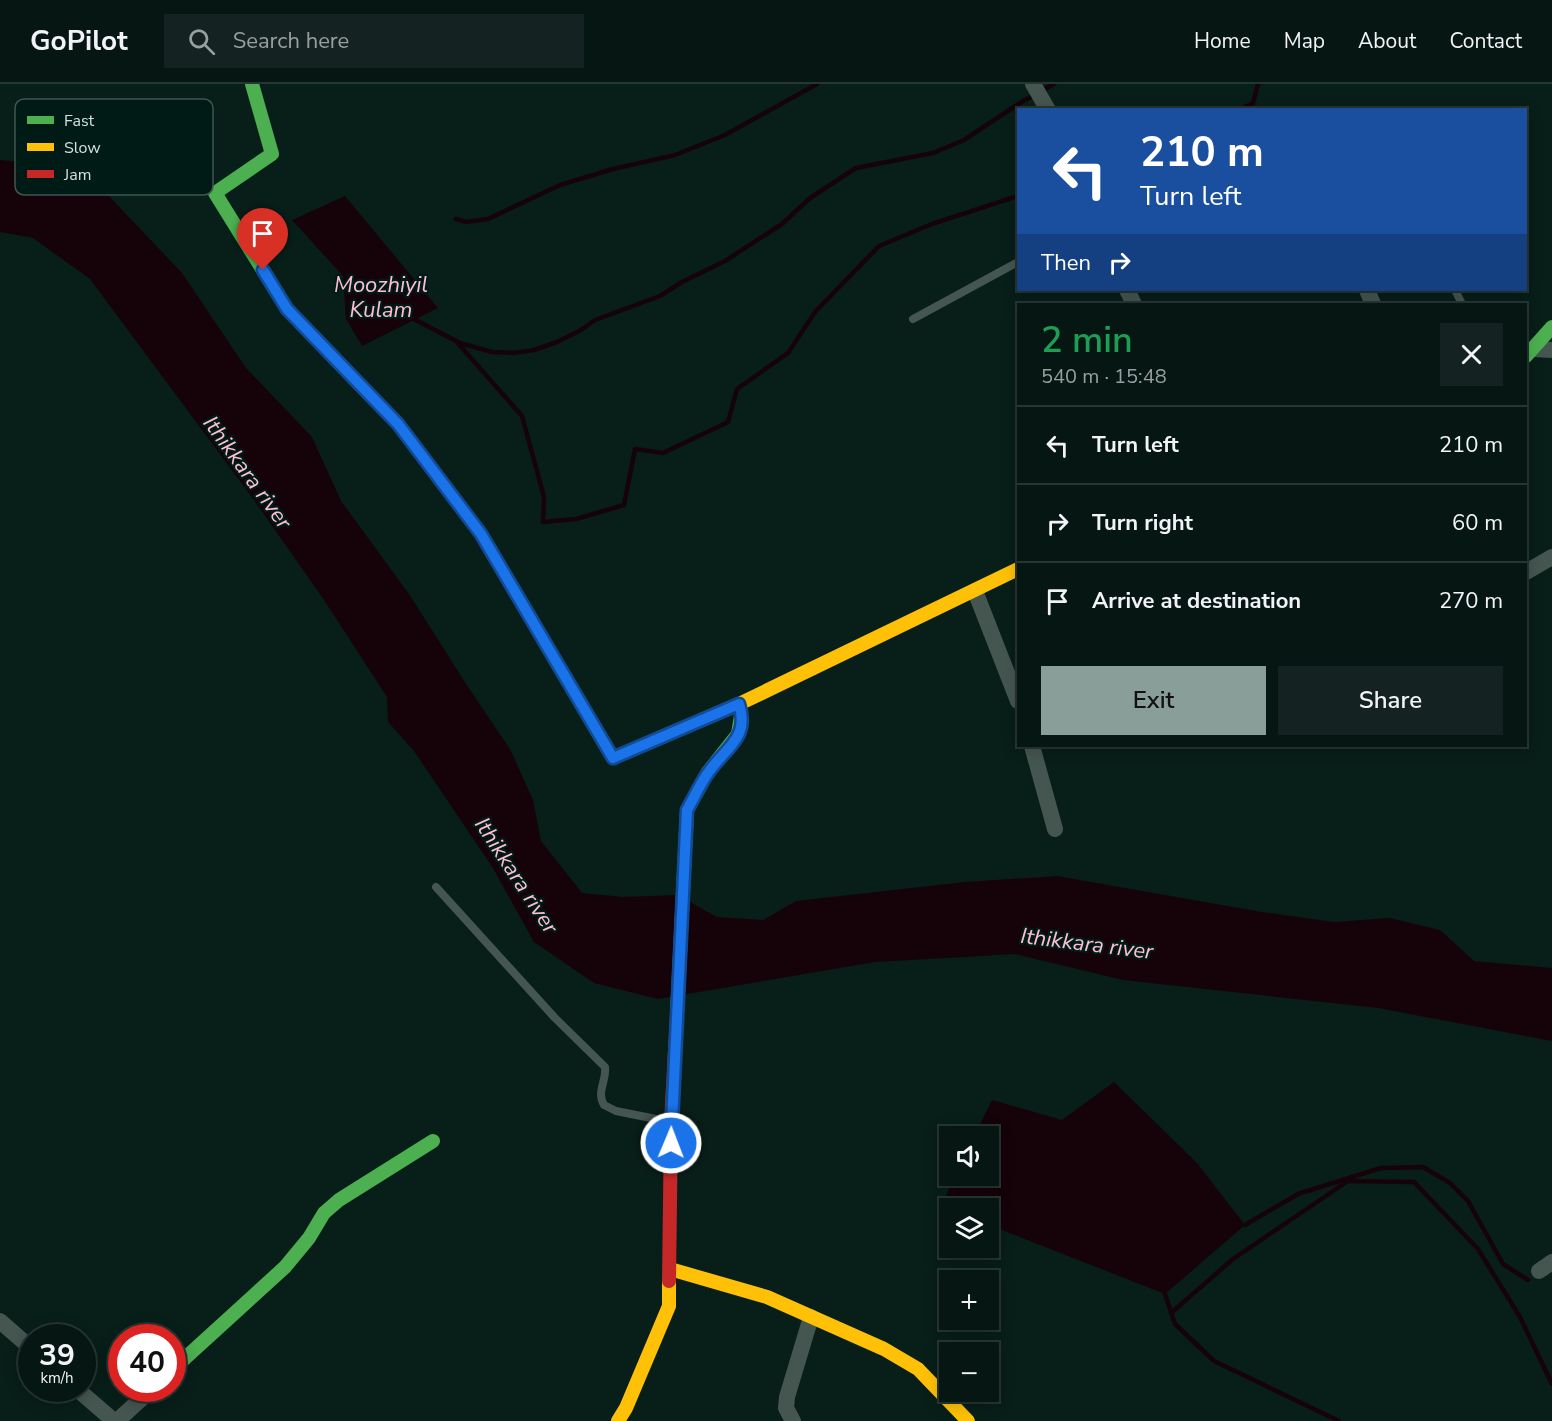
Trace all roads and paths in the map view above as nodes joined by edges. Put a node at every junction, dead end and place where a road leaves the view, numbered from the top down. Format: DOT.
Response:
graph roads {
  1 [pos="252,84"];
  2 [pos="1033,84"];
  3 [pos="1047,108"];
  4 [pos="1017,263"];
  5 [pos="913,319"];
  6 [pos="1552,327"];
  7 [pos="1552,350"];
  8 [pos="1530,353"];
  9 [pos="1552,556"];
  10 [pos="1017,570"];
  11 [pos="1527,571"];
  12 [pos="975,591"];
  13 [pos="1017,698"];
  14 [pos="739,704"];
  15 [pos="1032,747"];
  16 [pos="1055,830"];
  17 [pos="436,886"];
  18 [pos="671,1122"];
  19 [pos="433,1141"];
  20 [pos="670,1269"];
  21 [pos="811,1317"];
  22 [pos="0,1321"];
  23 [pos="18,1337"];
  24 [pos="186,1357"];
  25 [pos="92,1402"];
  26 [pos="137,1402"];
  27 [pos="115,1421"];
  28 [pos="618,1421"];
  29 [pos="794,1421"];
  30 [pos="968,1421"];
  1 -- 14 [label="street"];
  2 -- 3 [label="street"];
  4 -- 5 [label="lane"];
  6 -- 8 [label="street"];
  7 -- 8 [label="street"];
  9 -- 11 [label="street"];
  10 -- 12 [label="street"];
  12 -- 13 [label="street"];
  12 -- 14 [label="street"];
  14 -- 18 [label="street"];
  15 -- 16 [label="street"];
  17 -- 18 [label="lane"];
  18 -- 20 [label="street"];
  19 -- 24 [label="street"];
  20 -- 21 [label="street"];
  20 -- 28 [label="street"];
  21 -- 29 [label="street"];
  21 -- 30 [label="street"];
  22 -- 23 [label="street"];
  25 -- 27 [label="street"];
  26 -- 27 [label="street"];
}
